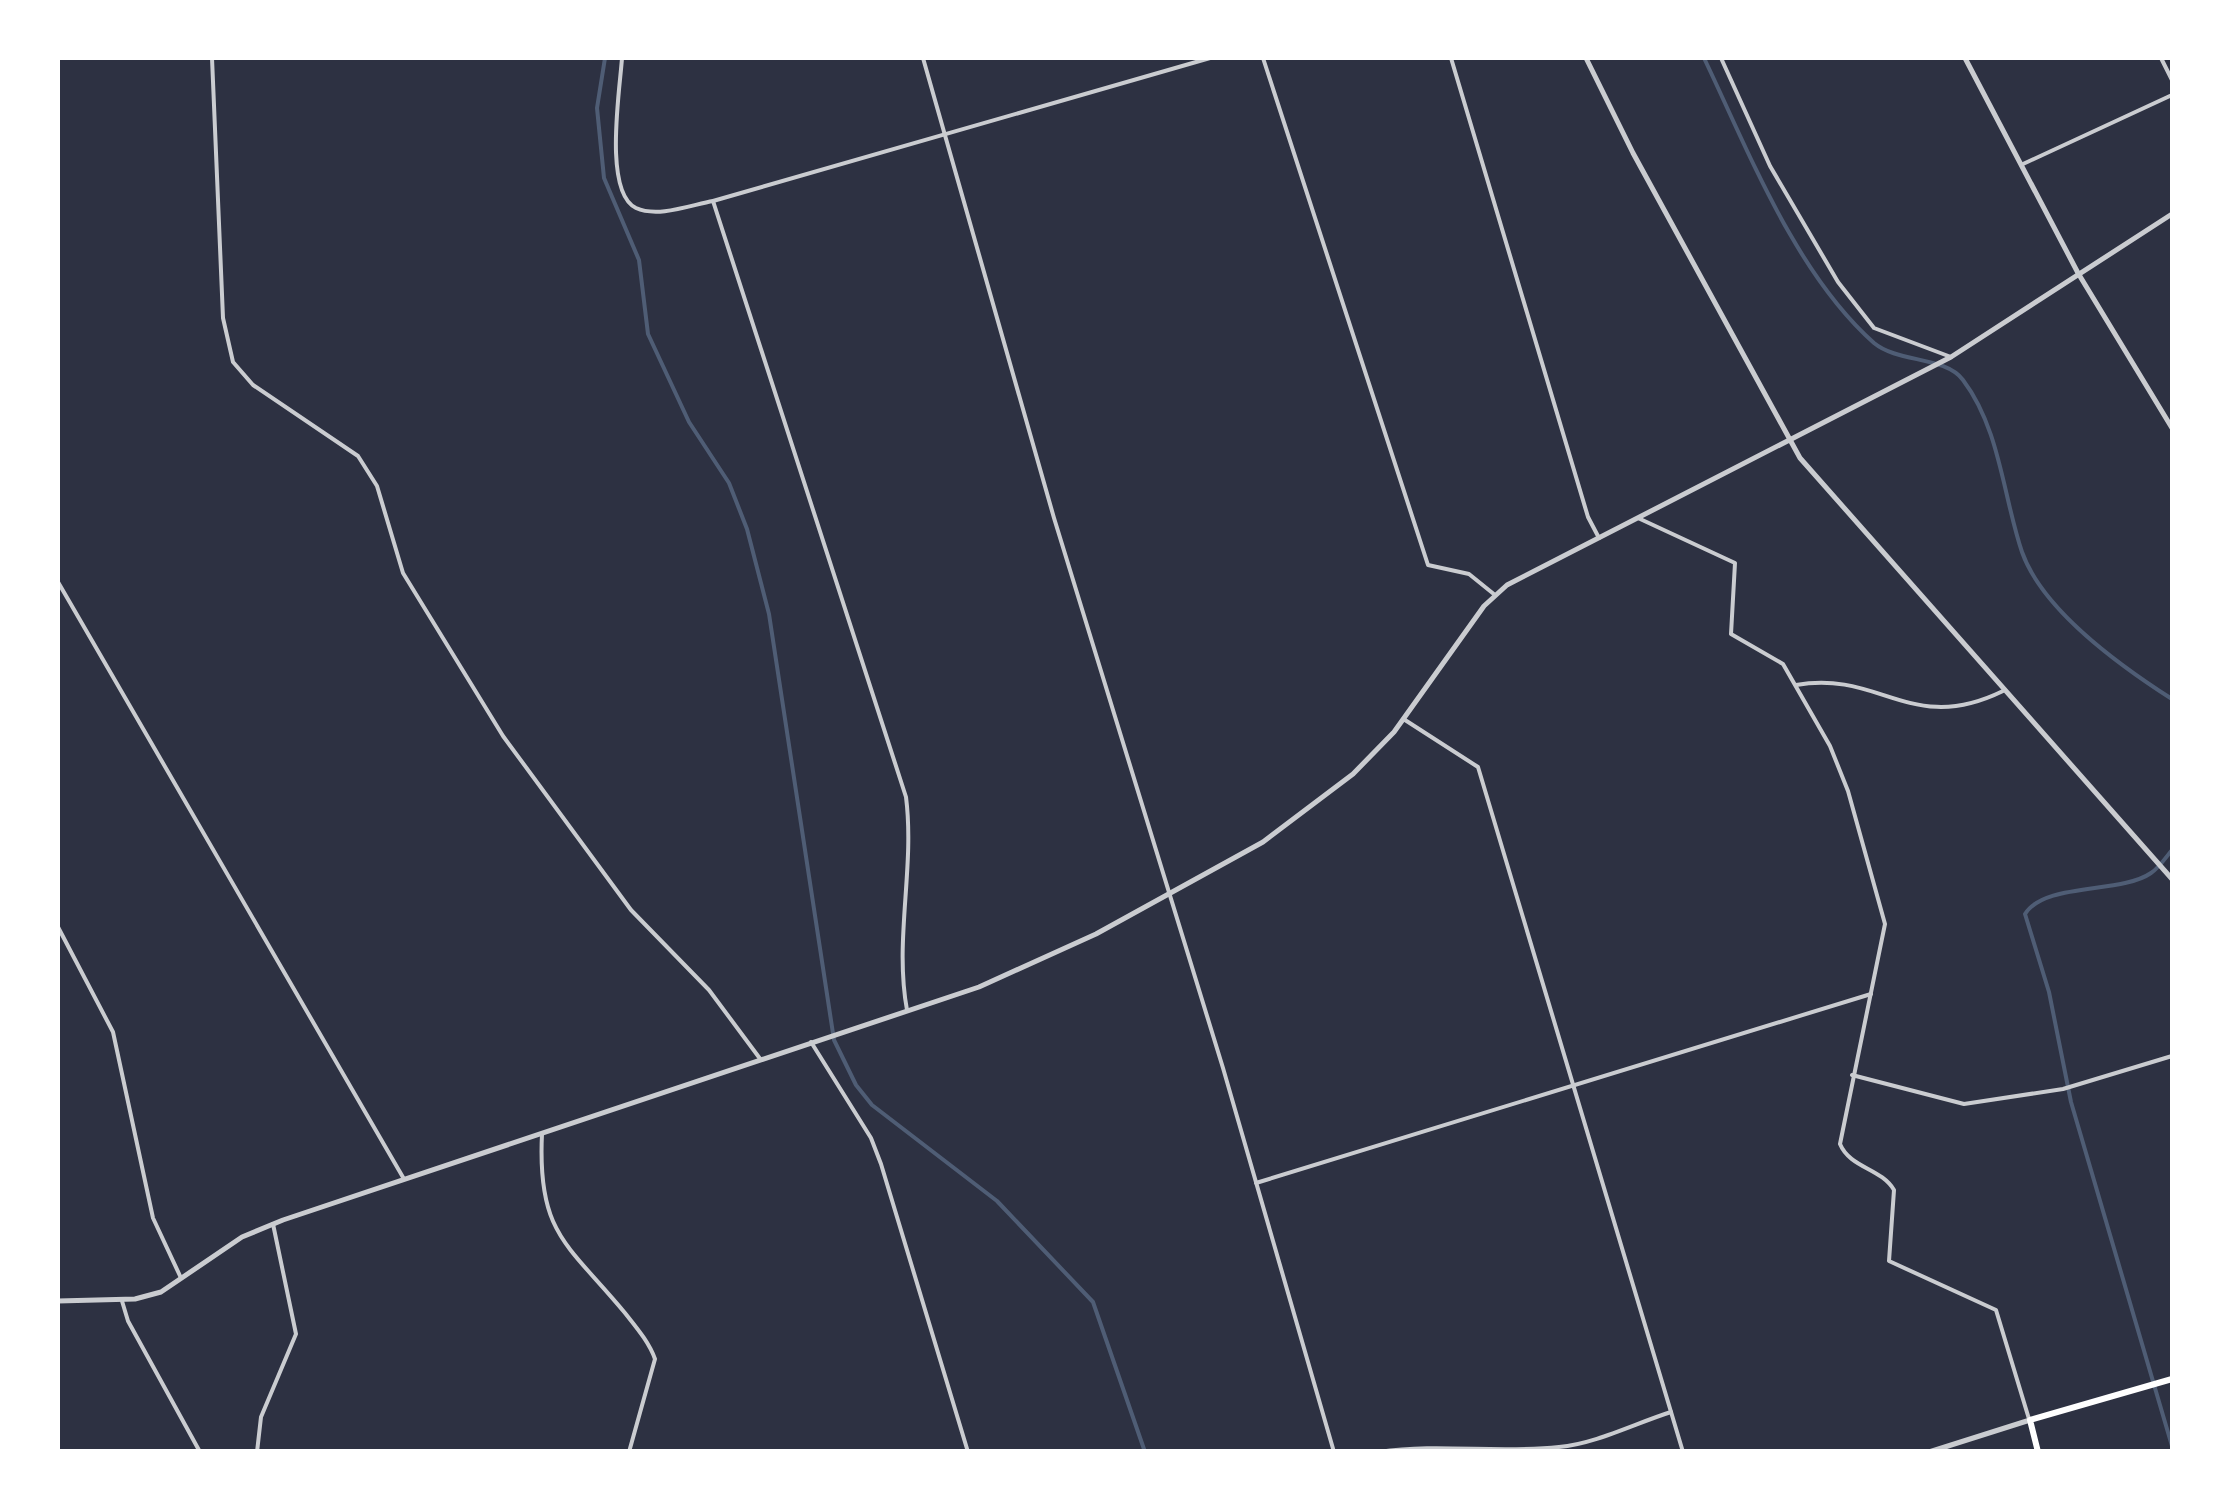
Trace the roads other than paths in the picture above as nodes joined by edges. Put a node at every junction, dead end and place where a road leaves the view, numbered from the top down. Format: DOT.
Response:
graph roads {
  1 [pos="212,58"];
  2 [pos="622,58"];
  3 [pos="923,58"];
  4 [pos="1210,58"];
  5 [pos="1262,58"];
  6 [pos="1452,58"];
  7 [pos="1586,58"];
  8 [pos="1722,58"];
  9 [pos="1965,58"];
  10 [pos="2161,58"];
  11 [pos="2172,80"];
  12 [pos="2172,96"];
  13 [pos="946,133"];
  14 [pos="2023,164"];
  15 [pos="714,201"];
  16 [pos="2172,214"];
  17 [pos="2078,273"];
  18 [pos="1951,357"];
  19 [pos="2172,428"];
  20 [pos="1792,436"];
  21 [pos="1638,518"];
  22 [pos="1599,538"];
  23 [pos="58,582"];
  24 [pos="1495,596"];
  25 [pos="1796,685"];
  26 [pos="2003,691"];
  27 [pos="1405,720"];
  28 [pos="2172,879"];
  29 [pos="1169,896"];
  30 [pos="58,928"];
  31 [pos="1871,994"];
  32 [pos="908,1011"];
  33 [pos="812,1042"];
  34 [pos="2172,1056"];
  35 [pos="761,1060"];
  36 [pos="1852,1075"];
  37 [pos="1576,1086"];
  38 [pos="542,1134"];
  39 [pos="404,1180"];
  40 [pos="1256,1183"];
  41 [pos="272,1224"];
  42 [pos="182,1280"];
  43 [pos="58,1300"];
  44 [pos="122,1300"];
  45 [pos="2172,1379"];
  46 [pos="1670,1412"];
  47 [pos="2030,1420"];
  48 [pos="200,1452"];
  49 [pos="257,1452"];
  50 [pos="629,1452"];
  51 [pos="968,1452"];
  52 [pos="1334,1452"];
  53 [pos="1380,1452"];
  54 [pos="1682,1452"];
  55 [pos="1928,1452"];
  56 [pos="2038,1452"];
  1 -- 35 [label="street"];
  2 -- 15 [label="street"];
  3 -- 13 [label="street"];
  4 -- 13 [label="street"];
  5 -- 24 [label="street"];
  6 -- 22 [label="street"];
  7 -- 20 [label="street"];
  8 -- 18 [label="street"];
  9 -- 14 [label="street"];
  10 -- 11 [label="street"];
  12 -- 14 [label="street"];
  13 -- 15 [label="street"];
  13 -- 29 [label="street"];
  14 -- 17 [label="street"];
  15 -- 32 [label="street"];
  16 -- 17 [label="street"];
  17 -- 18 [label="street"];
  17 -- 19 [label="street"];
  18 -- 20 [label="street"];
  20 -- 21 [label="street"];
  20 -- 26 [label="street"];
  21 -- 22 [label="street"];
  21 -- 25 [label="street"];
  22 -- 24 [label="street"];
  23 -- 39 [label="street"];
  24 -- 27 [label="street"];
  25 -- 26 [label="street"];
  25 -- 31 [label="street"];
  26 -- 28 [label="street"];
  27 -- 29 [label="street"];
  27 -- 37 [label="street"];
  29 -- 32 [label="street"];
  29 -- 40 [label="street"];
  30 -- 42 [label="street"];
  31 -- 36 [label="street"];
  31 -- 37 [label="street"];
  32 -- 33 [label="street"];
  33 -- 35 [label="street"];
  33 -- 51 [label="street"];
  34 -- 36 [label="street"];
  35 -- 38 [label="street"];
  36 -- 47 [label="street"];
  37 -- 40 [label="street"];
  37 -- 46 [label="street"];
  38 -- 39 [label="street"];
  38 -- 50 [label="street"];
  39 -- 41 [label="street"];
  40 -- 52 [label="street"];
  41 -- 42 [label="street"];
  41 -- 49 [label="street"];
  42 -- 44 [label="street"];
  43 -- 44 [label="street"];
  44 -- 48 [label="street"];
  45 -- 47 [label="main road"];
  46 -- 53 [label="street"];
  46 -- 54 [label="street"];
  47 -- 55 [label="street"];
  47 -- 56 [label="main road"];
}
